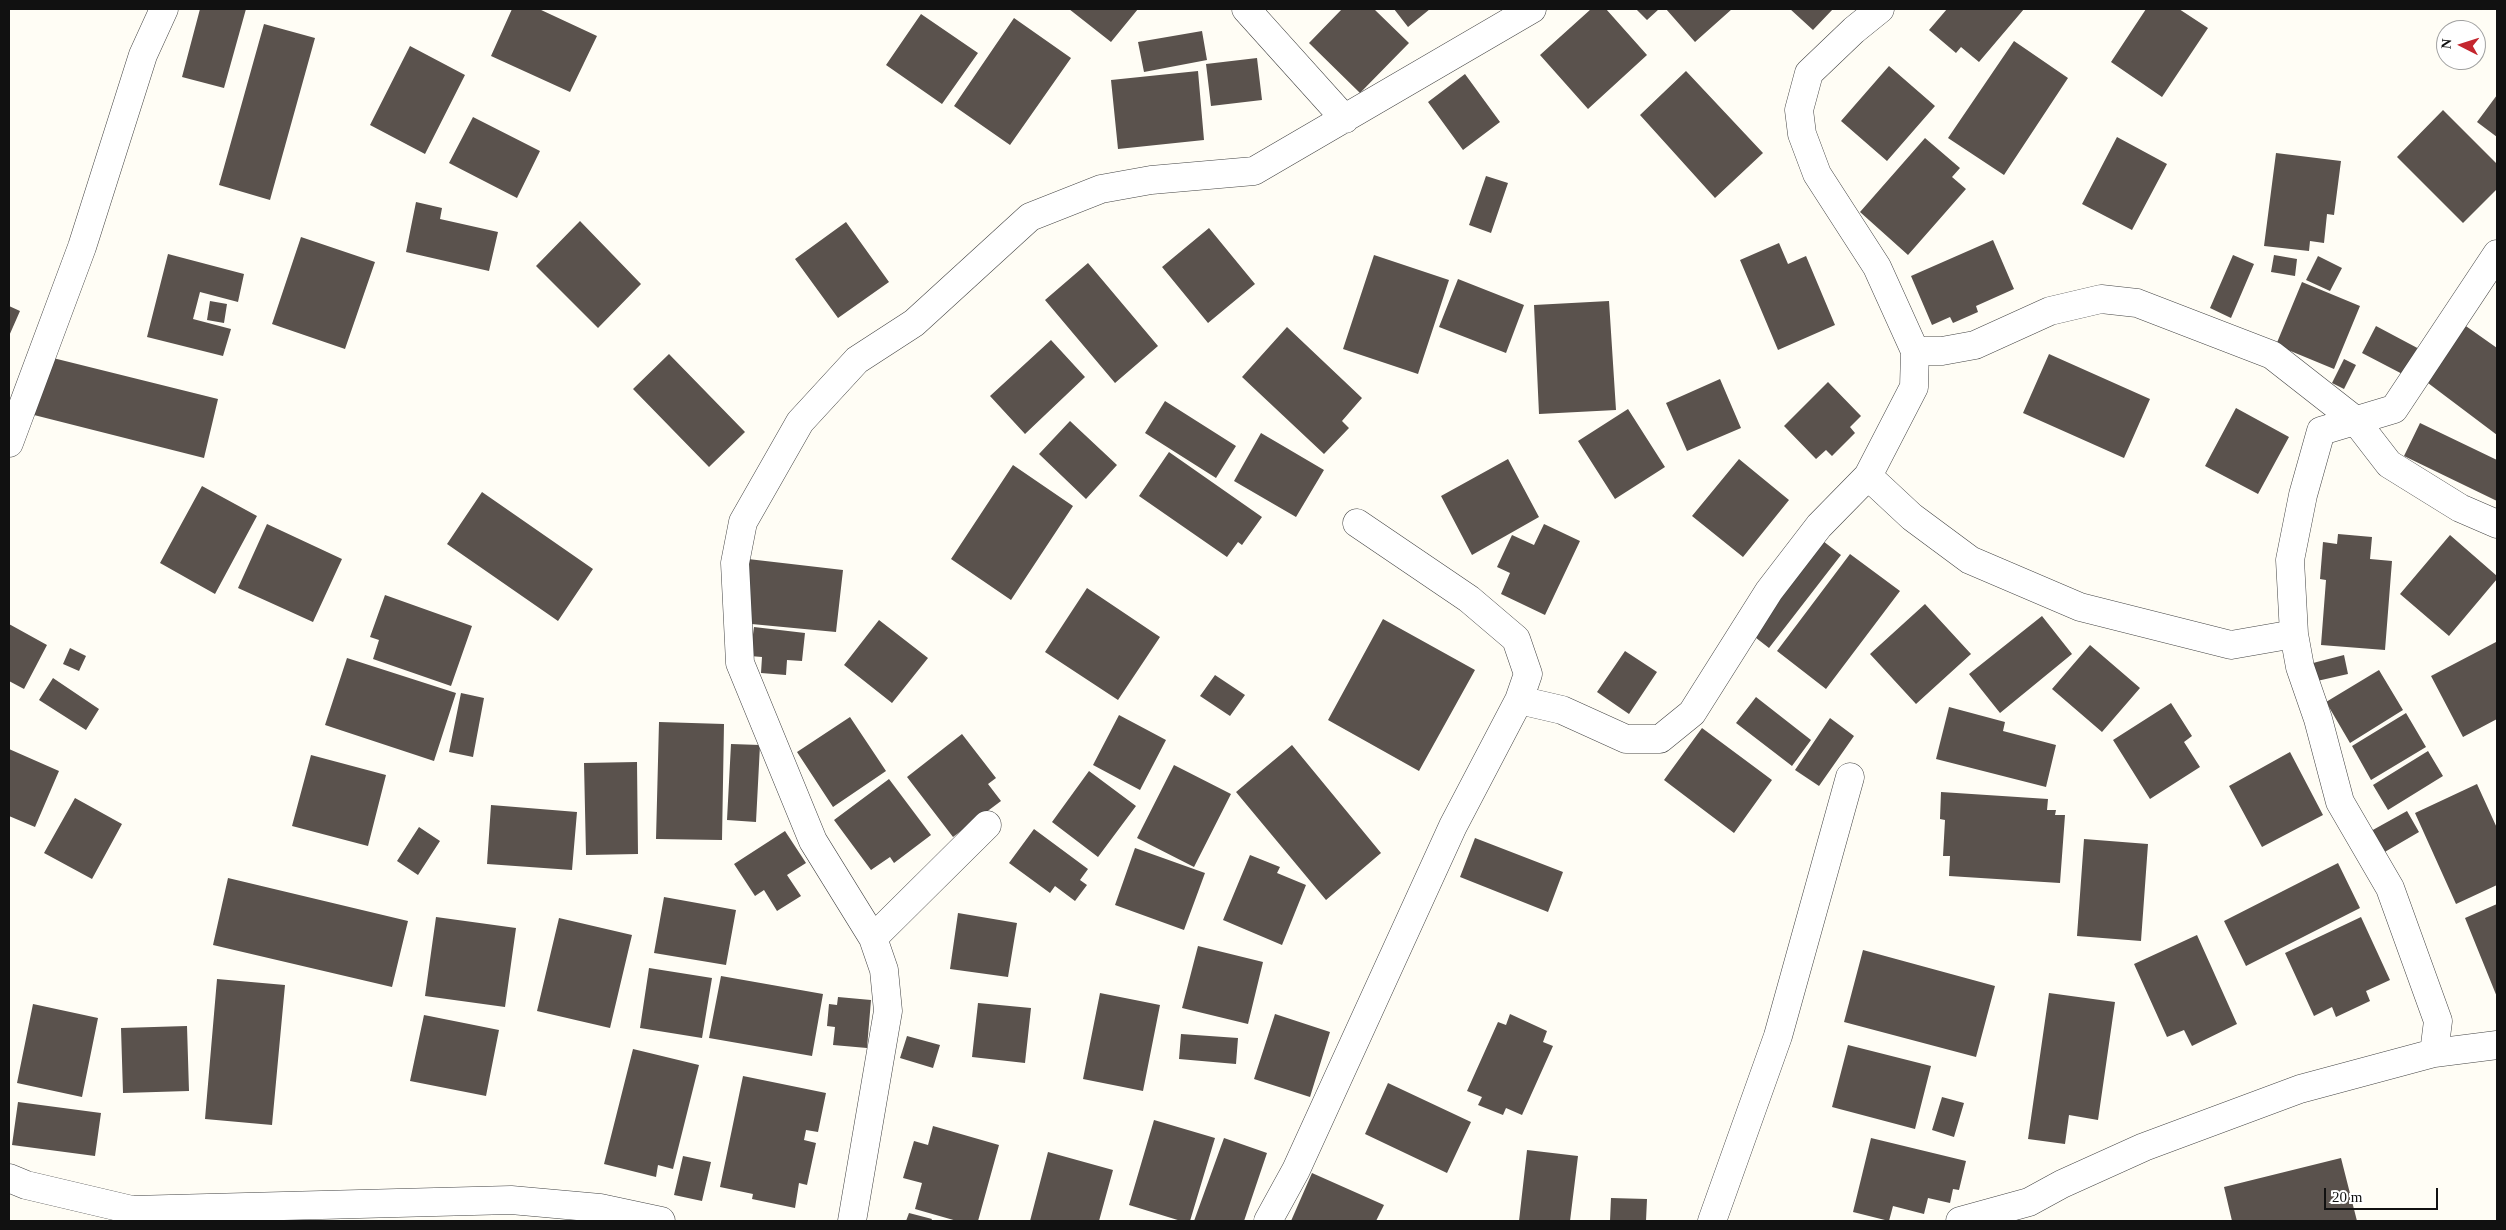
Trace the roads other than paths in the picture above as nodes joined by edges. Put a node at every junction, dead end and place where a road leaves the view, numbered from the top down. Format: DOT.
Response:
graph roads {
  1 [pos="164,9"];
  2 [pos="1246,9"];
  3 [pos="1532,9"];
  4 [pos="1880,9"];
  5 [pos="1344,119"];
  6 [pos="2497,254"];
  7 [pos="1915,351"];
  8 [pos="2355,420"];
  9 [pos="9,443"];
  10 [pos="1868,476"];
  11 [pos="1357,523"];
  12 [pos="2497,524"];
  13 [pos="2294,634"];
  14 [pos="1519,700"];
  15 [pos="1850,777"];
  16 [pos="987,825"];
  17 [pos="872,938"];
  18 [pos="2497,1046"];
  19 [pos="2434,1053"];
  20 [pos="9,1178"];
  21 [pos="398,1212"];
  22 [pos="538,1212"];
  23 [pos="196,1214"];
  24 [pos="661,1221"];
  25 [pos="852,1221"];
  26 [pos="1268,1221"];
  27 [pos="1712,1221"];
  28 [pos="1960,1221"];
  1 -- 9 [label="street"];
  2 -- 5 [label="street"];
  3 -- 5 [label="street"];
  4 -- 7 [label="street"];
  5 -- 17 [label="street"];
  6 -- 8 [label="street"];
  7 -- 8 [label="street"];
  7 -- 10 [label="street"];
  8 -- 12 [label="street"];
  8 -- 13 [label="street"];
  10 -- 13 [label="street"];
  10 -- 14 [label="street"];
  11 -- 14 [label="street"];
  13 -- 19 [label="street"];
  14 -- 26 [label="street"];
  15 -- 27 [label="street"];
  16 -- 17 [label="street"];
  17 -- 25 [label="street"];
  18 -- 19 [label="street"];
  19 -- 28 [label="street"];
  20 -- 23 [label="street"];
  21 -- 22 [label="street"];
  21 -- 23 [label="street"];
  22 -- 24 [label="street"];
}
